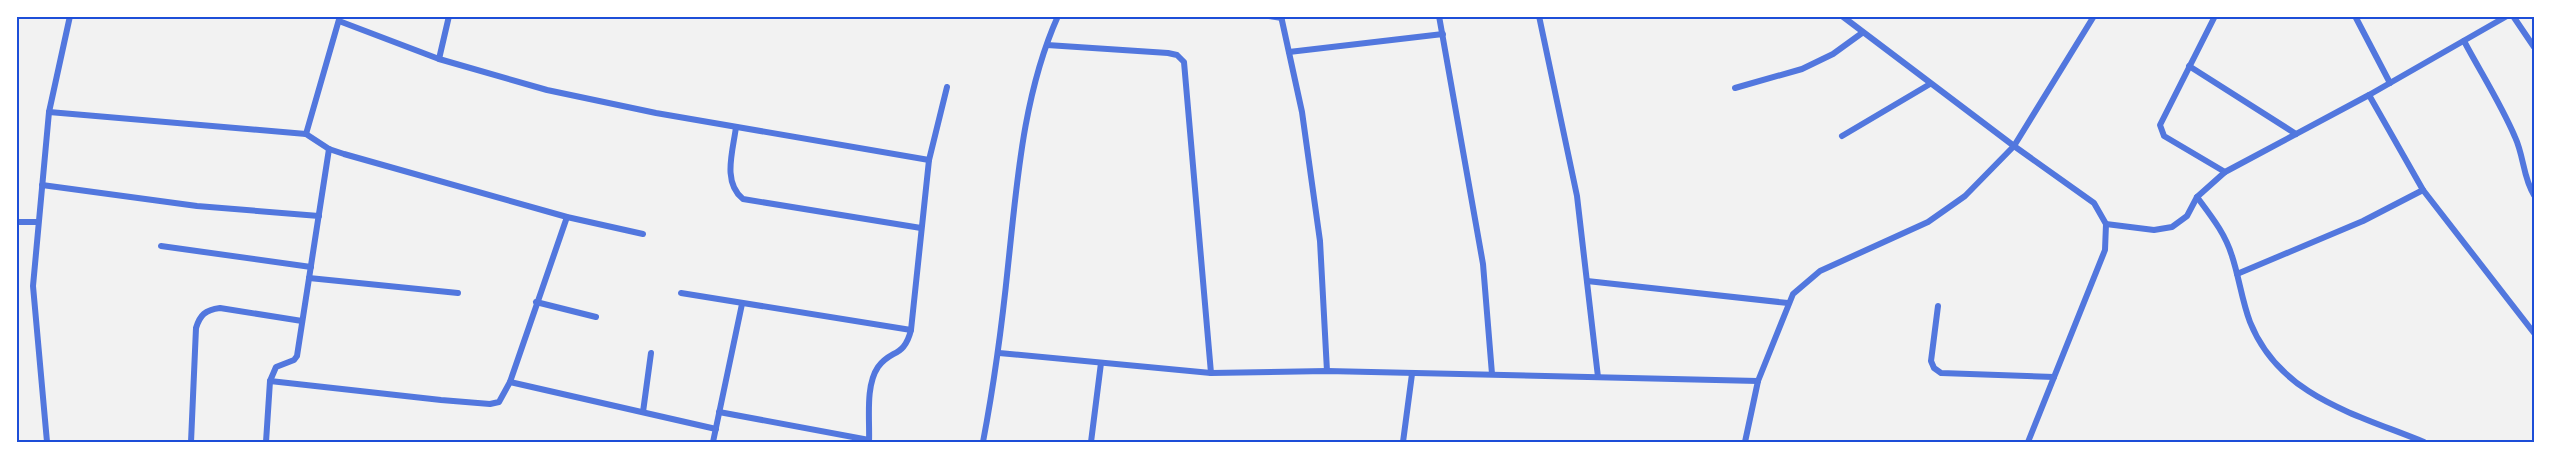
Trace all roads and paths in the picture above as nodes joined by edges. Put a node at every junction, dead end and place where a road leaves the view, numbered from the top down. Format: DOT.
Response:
graph roads {
  1 [pos="70,16"];
  2 [pos="449,16"];
  3 [pos="1058,16"];
  4 [pos="1269,16"];
  5 [pos="1439,16"];
  6 [pos="1539,16"];
  7 [pos="1842,16"];
  8 [pos="2094,16"];
  9 [pos="2215,16"];
  10 [pos="2355,16"];
  11 [pos="2513,16"];
  12 [pos="1281,17"];
  13 [pos="2503,18"];
  14 [pos="340,19"];
  15 [pos="1862,33"];
  16 [pos="1443,34"];
  17 [pos="2464,41"];
  18 [pos="1047,45"];
  19 [pos="2535,47"];
  20 [pos="1289,52"];
  21 [pos="439,59"];
  22 [pos="2189,66"];
  23 [pos="2390,83"];
  24 [pos="1930,84"];
  25 [pos="947,87"];
  26 [pos="1735,88"];
  27 [pos="2369,95"];
  28 [pos="49,112"];
  29 [pos="736,127"];
  30 [pos="306,134"];
  31 [pos="2296,134"];
  32 [pos="1842,136"];
  33 [pos="2014,146"];
  34 [pos="329,149"];
  35 [pos="929,160"];
  36 [pos="2225,172"];
  37 [pos="42,185"];
  38 [pos="2423,190"];
  39 [pos="2535,195"];
  40 [pos="2198,197"];
  41 [pos="319,216"];
  42 [pos="567,217"];
  43 [pos="16,222"];
  44 [pos="38,222"];
  45 [pos="2106,224"];
  46 [pos="921,228"];
  47 [pos="643,234"];
  48 [pos="161,246"];
  49 [pos="311,267"];
  50 [pos="2237,274"];
  51 [pos="309,278"];
  52 [pos="1587,281"];
  53 [pos="458,293"];
  54 [pos="681,293"];
  55 [pos="536,302"];
  56 [pos="742,303"];
  57 [pos="1788,303"];
  58 [pos="1938,306"];
  59 [pos="596,317"];
  60 [pos="2535,320"];
  61 [pos="302,321"];
  62 [pos="2528,325"];
  63 [pos="911,330"];
  64 [pos="2535,333"];
  65 [pos="651,353"];
  66 [pos="999,353"];
  67 [pos="1101,363"];
  68 [pos="1326,371"];
  69 [pos="1211,373"];
  70 [pos="1412,374"];
  71 [pos="1492,374"];
  72 [pos="1598,377"];
  73 [pos="2054,377"];
  74 [pos="270,381"];
  75 [pos="1758,381"];
  76 [pos="510,382"];
  77 [pos="643,412"];
  78 [pos="719,412"];
  79 [pos="716,429"];
  80 [pos="869,441"];
  81 [pos="47,442"];
  82 [pos="191,442"];
  83 [pos="266,442"];
  84 [pos="713,442"];
  85 [pos="983,442"];
  86 [pos="1091,442"];
  87 [pos="1403,442"];
  88 [pos="1745,442"];
  89 [pos="2028,442"];
  90 [pos="2424,442"];
  1 -- 28 [label="street"];
  2 -- 21 [label="street"];
  3 -- 18 [label="street"];
  4 -- 12 [label="street"];
  5 -- 16 [label="street"];
  6 -- 52 [label="street"];
  7 -- 15 [label="street"];
  8 -- 33 [label="street"];
  9 -- 22 [label="street"];
  10 -- 23 [label="street"];
  11 -- 19 [label="street"];
  12 -- 20 [label="street"];
  13 -- 17 [label="street"];
  14 -- 21 [label="street"];
  14 -- 30 [label="street"];
  15 -- 24 [label="street"];
  15 -- 26 [label="street"];
  16 -- 20 [label="street"];
  16 -- 71 [label="street"];
  17 -- 23 [label="street"];
  17 -- 39 [label="street"];
  18 -- 66 [label="street"];
  18 -- 69 [label="street"];
  20 -- 68 [label="street"];
  21 -- 29 [label="street"];
  22 -- 31 [label="street"];
  22 -- 36 [label="street"];
  23 -- 27 [label="street"];
  24 -- 32 [label="street"];
  24 -- 33 [label="street"];
  25 -- 35 [label="street"];
  27 -- 31 [label="street"];
  27 -- 38 [label="street"];
  28 -- 30 [label="street"];
  28 -- 37 [label="street"];
  29 -- 35 [label="street"];
  29 -- 46 [label="street"];
  30 -- 34 [label="street"];
  31 -- 36 [label="street"];
  33 -- 45 [label="street"];
  33 -- 57 [label="street"];
  34 -- 41 [label="street"];
  34 -- 42 [label="street"];
  35 -- 46 [label="street"];
  36 -- 40 [label="street"];
  37 -- 41 [label="street"];
  37 -- 44 [label="street"];
  38 -- 50 [label="street"];
  38 -- 62 [label="street"];
  40 -- 45 [label="street"];
  40 -- 50 [label="street"];
  41 -- 49 [label="street"];
  42 -- 47 [label="street"];
  42 -- 55 [label="street"];
  43 -- 44 [label="street"];
  44 -- 81 [label="street"];
  45 -- 73 [label="street"];
  46 -- 63 [label="street"];
  48 -- 49 [label="street"];
  49 -- 51 [label="street"];
  50 -- 90 [label="street"];
  51 -- 53 [label="street"];
  51 -- 61 [label="street"];
  52 -- 57 [label="street"];
  52 -- 72 [label="street"];
  54 -- 56 [label="street"];
  55 -- 59 [label="street"];
  55 -- 76 [label="street"];
  56 -- 63 [label="street"];
  56 -- 78 [label="street"];
  57 -- 75 [label="street"];
  58 -- 73 [label="street"];
  60 -- 62 [label="street"];
  61 -- 74 [label="street"];
  61 -- 82 [label="street"];
  62 -- 64 [label="street"];
  63 -- 80 [label="street"];
  65 -- 77 [label="street"];
  66 -- 67 [label="street"];
  66 -- 85 [label="street"];
  67 -- 69 [label="street"];
  67 -- 86 [label="street"];
  68 -- 69 [label="street"];
  68 -- 70 [label="street"];
  70 -- 71 [label="street"];
  70 -- 87 [label="street"];
  71 -- 72 [label="street"];
  72 -- 75 [label="street"];
  73 -- 89 [label="street"];
  74 -- 76 [label="street"];
  74 -- 83 [label="street"];
  75 -- 88 [label="street"];
  76 -- 77 [label="street"];
  77 -- 79 [label="street"];
  78 -- 79 [label="street"];
  78 -- 80 [label="street"];
  79 -- 84 [label="street"];
}
